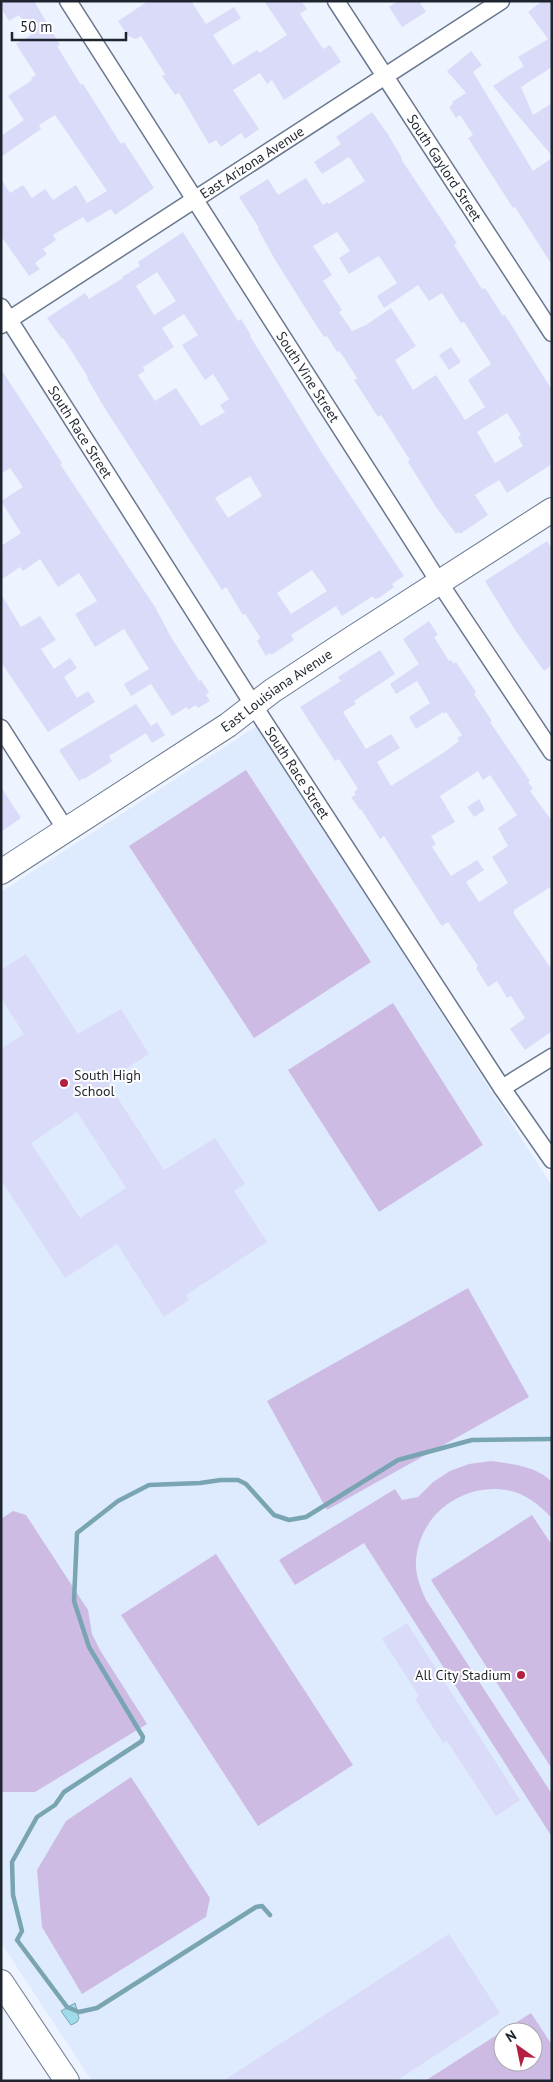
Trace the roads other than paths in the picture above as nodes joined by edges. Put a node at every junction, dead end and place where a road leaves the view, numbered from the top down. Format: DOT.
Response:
graph roads {
  1 [pos="68,1"];
  2 [pos="336,1"];
  3 [pos="501,1"];
  4 [pos="386,76"];
  5 [pos="195,199"];
  6 [pos="4,317"];
  7 [pos="552,333"];
  8 [pos="552,510"];
  9 [pos="439,582"];
  10 [pos="254,706"];
  11 [pos="1,728"];
  12 [pos="552,752"];
  13 [pos="66,830"];
  14 [pos="1,872"];
  15 [pos="552,1056"];
  16 [pos="502,1088"];
  17 [pos="552,1160"];
  18 [pos="1,1982"];
  19 [pos="66,2081"];
  1 -- 5 [label="street, South Vine Street"];
  2 -- 4 [label="street, South Gaylord Street"];
  3 -- 4 [label="street, East Arizona Avenue"];
  4 -- 5 [label="street, East Arizona Avenue"];
  4 -- 7 [label="street, South Gaylord Street"];
  5 -- 6 [label="street, East Arizona Avenue"];
  5 -- 9 [label="street, South Vine Street"];
  6 -- 10 [label="street, South Race Street"];
  8 -- 9 [label="street, East Louisiana Avenue"];
  9 -- 10 [label="street, East Louisiana Avenue"];
  9 -- 12 [label="street, South Vine Street"];
  10 -- 13 [label="street, East Louisiana Avenue"];
  10 -- 16 [label="street, South Race Street"];
  11 -- 13 [label="street"];
  13 -- 14 [label="street, East Louisiana Avenue"];
  15 -- 16 [label="street"];
  16 -- 17 [label="street, South Race Street"];
  18 -- 19 [label="street"];
}
